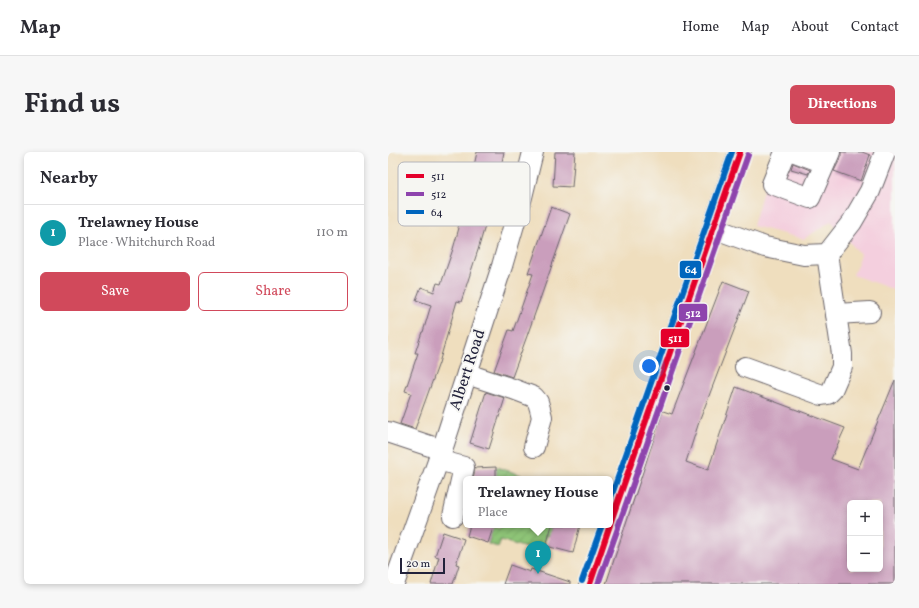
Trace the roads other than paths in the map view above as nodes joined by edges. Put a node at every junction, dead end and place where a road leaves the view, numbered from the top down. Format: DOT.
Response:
graph roads {
  1 [pos="533,152"];
  2 [pos="740,152"];
  3 [pos="785,152"];
  4 [pos="796,152"];
  5 [pos="885,152"];
  6 [pos="828,158"];
  7 [pos="530,163"];
  8 [pos="513,226"];
  9 [pos="713,228"];
  10 [pos="827,254"];
  11 [pos="870,312"];
  12 [pos="836,314"];
  13 [pos="744,367"];
  14 [pos="467,374"];
  15 [pos="388,432"];
  16 [pos="534,447"];
  17 [pos="440,455"];
  18 [pos="613,515"];
  19 [pos="453,516"];
  20 [pos="609,528"];
  21 [pos="394,584"];
  22 [pos="590,584"];
  1 -- 7 [label="street, Albert Road"];
  2 -- 9 [label="main road"];
  3 -- 6 [label="street"];
  4 -- 6 [label="street"];
  5 -- 10 [label="street"];
  8 -- 14 [label="street, Albert Road"];
  9 -- 10 [label="street"];
  9 -- 18 [label="main road"];
  10 -- 12 [label="street"];
  11 -- 12 [label="street"];
  12 -- 13 [label="street"];
  14 -- 16 [label="street"];
  14 -- 17 [label="street, Albert Road"];
  15 -- 17 [label="street"];
  17 -- 19 [label="street"];
  17 -- 21 [label="street, Albert Road"];
  20 -- 22 [label="main road"];
}
